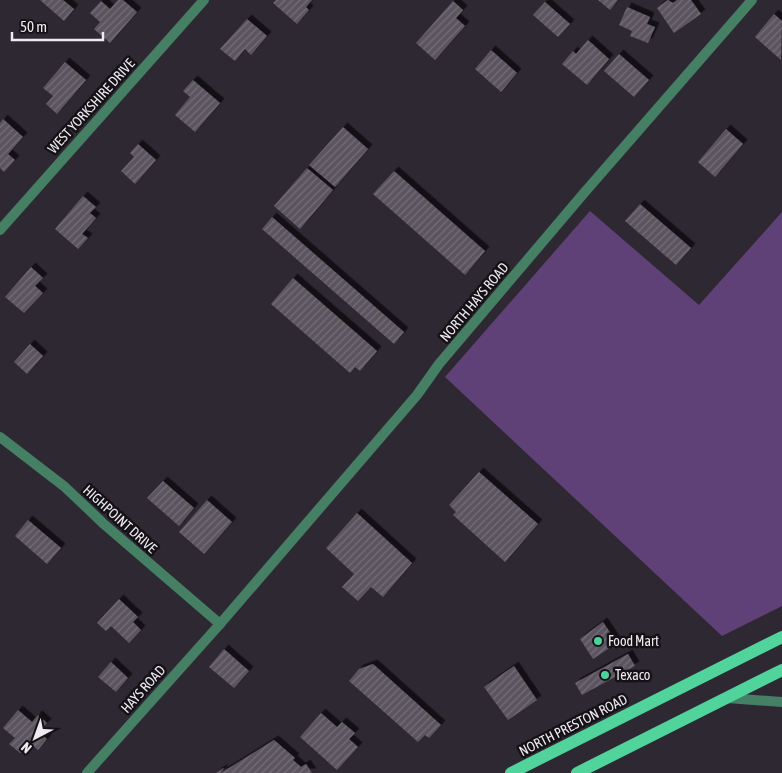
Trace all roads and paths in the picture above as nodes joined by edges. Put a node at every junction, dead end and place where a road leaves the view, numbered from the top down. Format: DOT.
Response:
graph roads {
  1 [pos="204,0"];
  2 [pos="752,0"];
  3 [pos="0,230"];
  4 [pos="0,436"];
  5 [pos="220,624"];
  6 [pos="782,637"];
  7 [pos="782,670"];
  8 [pos="726,698"];
  9 [pos="782,702"];
  10 [pos="87,773"];
  11 [pos="511,773"];
  12 [pos="577,773"];
  1 -- 3 [label="street, WEST YORKSHIRE DRIVE"];
  2 -- 5 [label="street, NORTH HAYS ROAD"];
  4 -- 5 [label="street, HIGHPOINT DRIVE"];
  5 -- 10 [label="street, HAYS ROAD"];
  6 -- 11 [label="main road, NORTH PRESTON ROAD"];
  7 -- 8 [label="main road"];
  8 -- 9 [label="street"];
  8 -- 12 [label="main road"];
}
